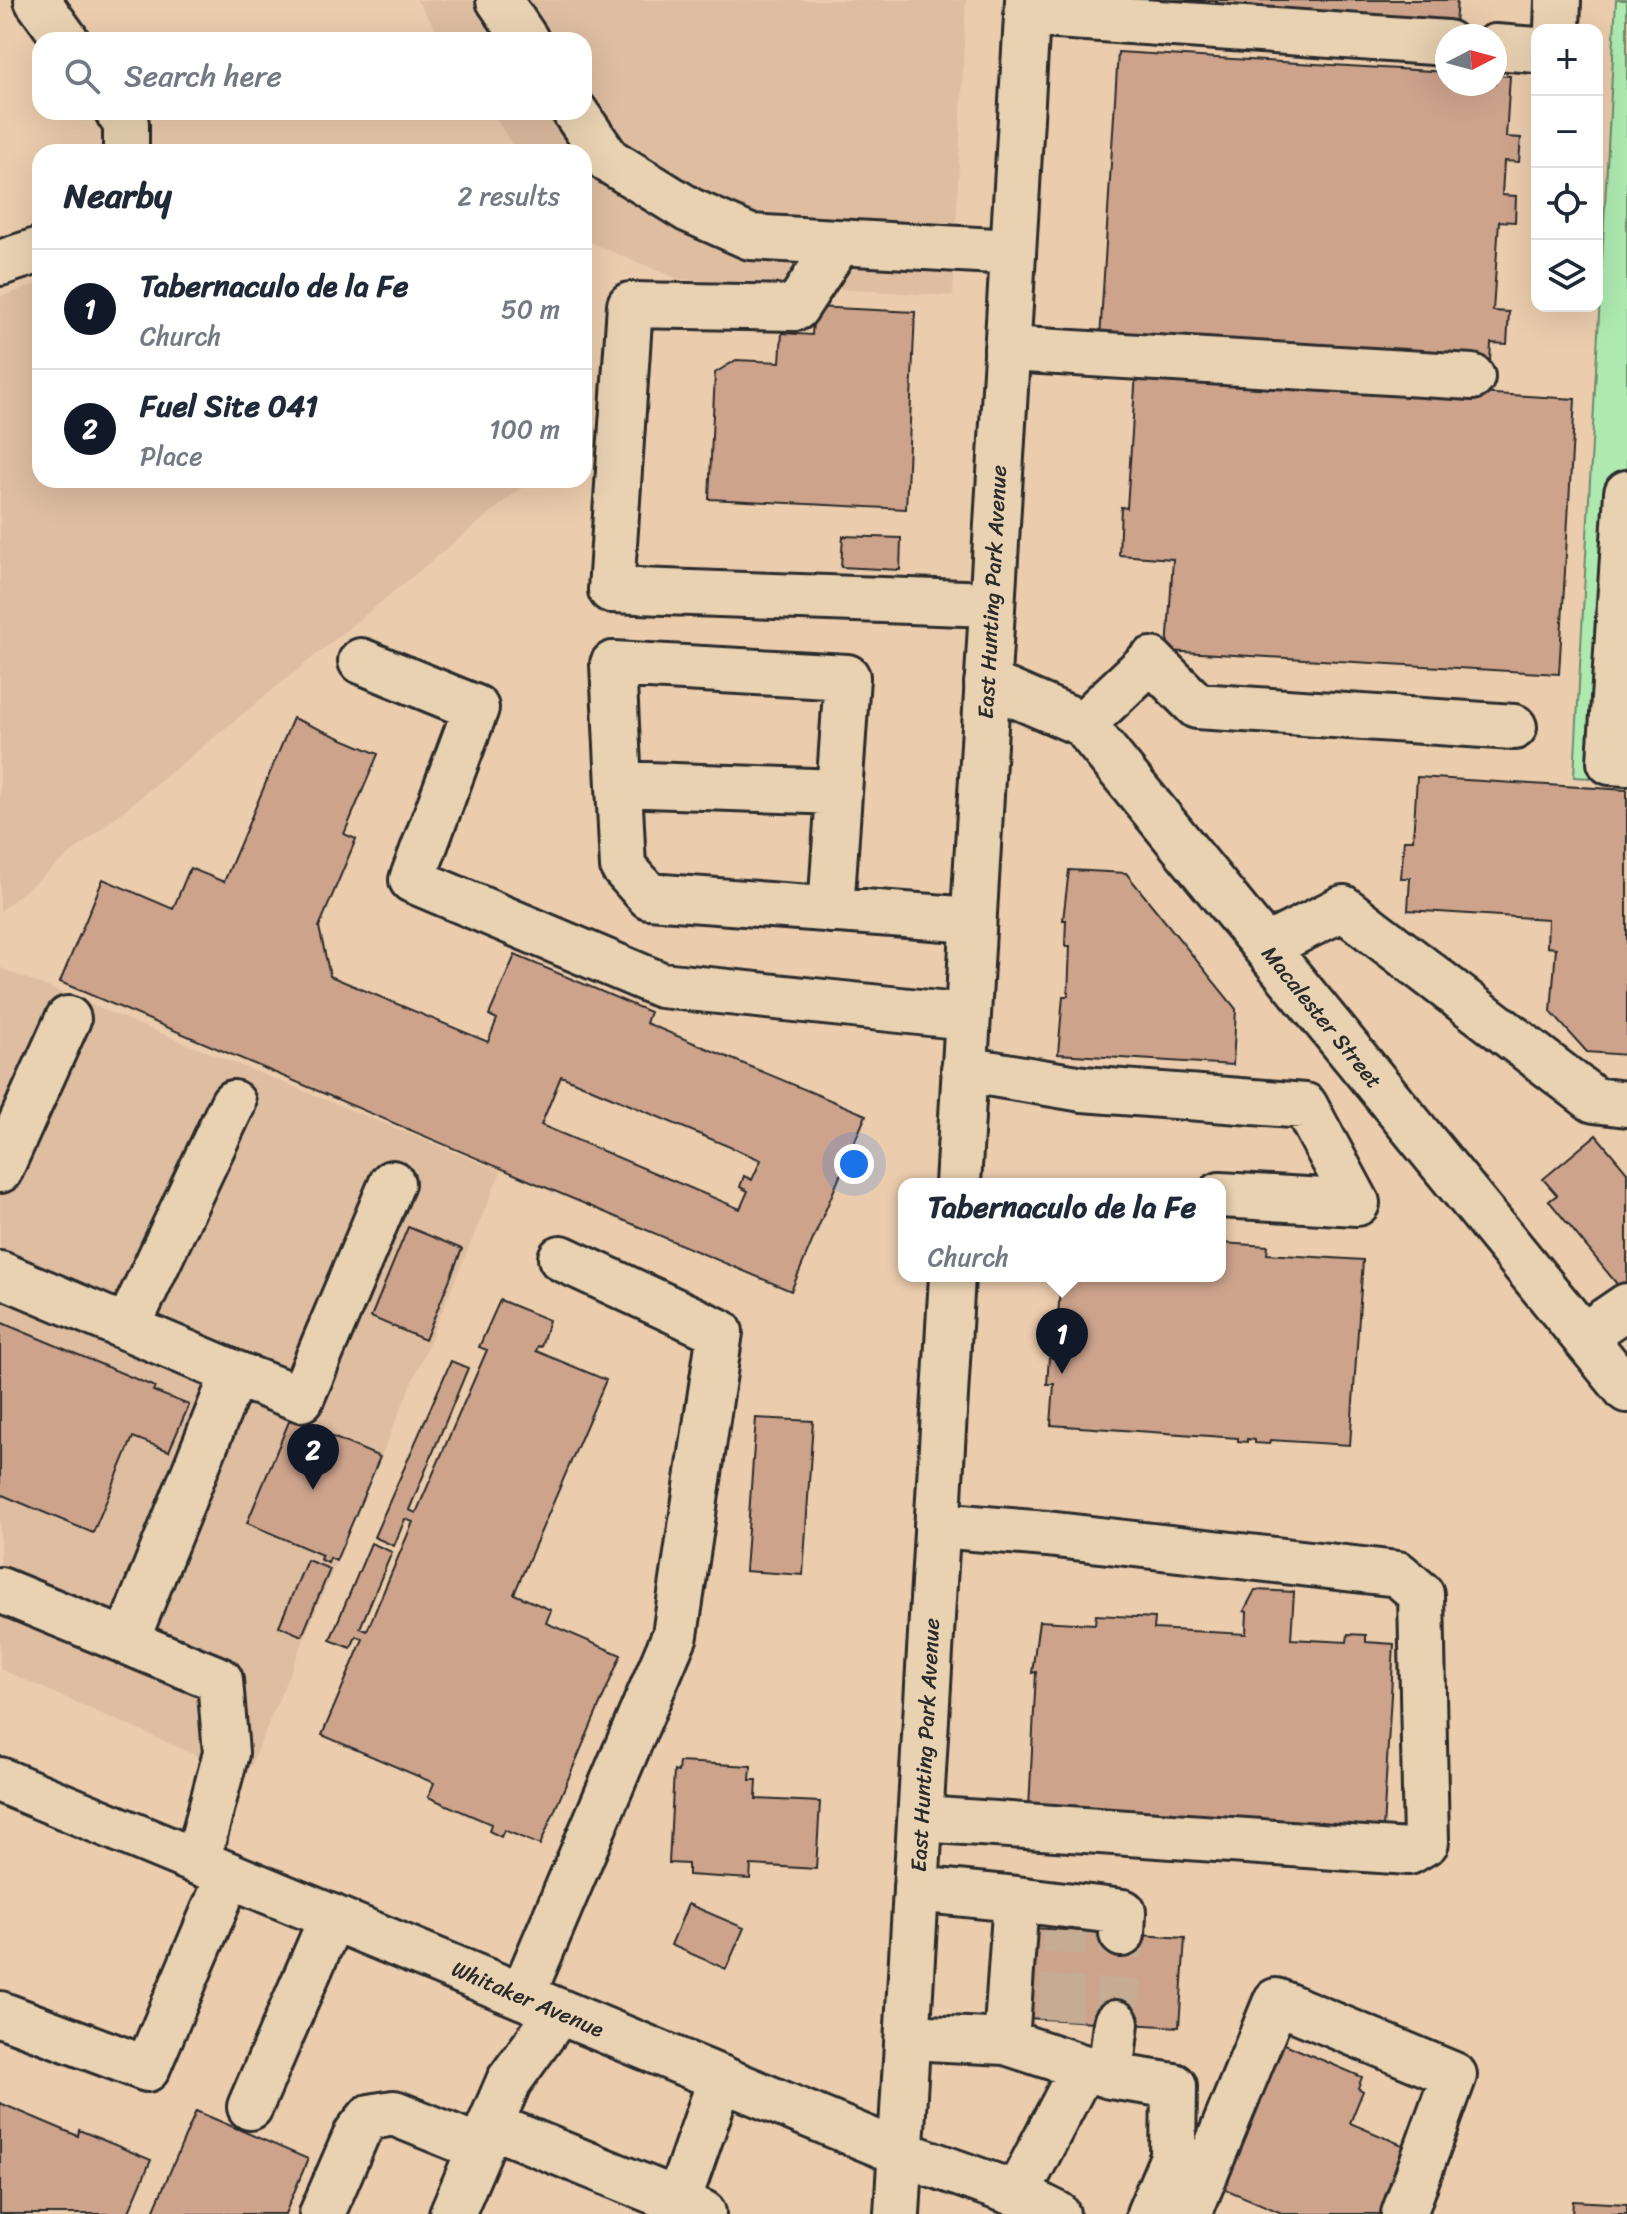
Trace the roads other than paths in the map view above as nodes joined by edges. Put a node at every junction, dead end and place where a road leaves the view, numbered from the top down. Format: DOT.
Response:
graph roads {
  1 [pos="37,0"];
  2 [pos="1558,0"];
  3 [pos="1028,7"];
  4 [pos="1557,24"];
  5 [pos="60,32"];
  6 [pos="1435,42"];
  7 [pos="1507,48"];
  8 [pos="1531,50"];
  9 [pos="123,120"];
  10 [pos="580,120"];
  11 [pos="126,144"];
  12 [pos="838,244"];
  13 [pos="1013,252"];
  14 [pos="32,253"];
  15 [pos="0,263"];
  16 [pos="1007,349"];
  17 [pos="1472,377"];
  18 [pos="1627,493"];
  19 [pos="991,604"];
  20 [pos="361,661"];
  21 [pos="987,683"];
  22 [pos="1083,724"];
  23 [pos="1514,727"];
  24 [pos="1619,762"];
  25 [pos="619,784"];
  26 [pos="839,792"];
  27 [pos="831,910"];
  28 [pos="973,920"];
  29 [pos="1265,947"];
  30 [pos="967,1017"];
  31 [pos="68,1019"];
  32 [pos="964,1069"];
  33 [pos="233,1103"];
  34 [pos="1627,1104"];
  35 [pos="0,1170"];
  36 [pos="958,1178"];
  37 [pos="392,1183"];
  38 [pos="1226,1195"];
  39 [pos="561,1258"];
  40 [pos="0,1274"];
  41 [pos="952,1282"];
  42 [pos="1627,1306"];
  43 [pos="127,1328"];
  44 [pos="1583,1336"];
  45 [pos="234,1373"];
  46 [pos="1627,1390"];
  47 [pos="937,1525"];
  48 [pos="0,1590"];
  49 [pos="126,1642"];
  50 [pos="0,1780"];
  51 [pos="921,1819"];
  52 [pos="213,1868"];
  53 [pos="916,1889"];
  54 [pos="1016,1899"];
  55 [pos="332,1917"];
  56 [pos="1122,1934"];
  57 [pos="540,2004"];
  58 [pos="0,2014"];
  59 [pos="1116,2023"];
  60 [pos="908,2037"];
  61 [pos="1006,2042"];
  62 [pos="1077,2055"];
  63 [pos="721,2078"];
  64 [pos="250,2107"];
  65 [pos="485,2137"];
  66 [pos="901,2153"];
  67 [pos="1017,2194"];
  68 [pos="692,2208"];
  69 [pos="322,2214"];
  70 [pos="452,2214"];
  71 [pos="897,2214"];
  72 [pos="1057,2214"];
  73 [pos="1149,2214"];
  74 [pos="1189,2214"];
  75 [pos="1404,2214"];
  1 -- 5 [label="main road"];
  2 -- 4 [label="main road"];
  3 -- 6 [label="main road"];
  3 -- 13 [label="main road, East Hunting Park Avenue"];
  7 -- 8 [label="main road"];
  9 -- 11 [label="main road"];
  10 -- 12 [label="main road"];
  12 -- 13 [label="main road"];
  12 -- 19 [label="main road"];
  13 -- 16 [label="main road, East Hunting Park Avenue"];
  14 -- 15 [label="main road"];
  16 -- 17 [label="main road"];
  16 -- 19 [label="main road, East Hunting Park Avenue"];
  18 -- 24 [label="main road"];
  19 -- 21 [label="main road, East Hunting Park Avenue"];
  20 -- 30 [label="main road"];
  21 -- 22 [label="main road, Macalester Street"];
  21 -- 28 [label="main road, East Hunting Park Avenue"];
  22 -- 23 [label="main road"];
  22 -- 29 [label="main road, Macalester Street"];
  25 -- 26 [label="main road"];
  25 -- 26 [label="main road"];
  25 -- 27 [label="main road"];
  26 -- 27 [label="main road"];
  27 -- 28 [label="main road"];
  28 -- 30 [label="main road, East Hunting Park Avenue"];
  29 -- 34 [label="main road"];
  29 -- 44 [label="main road, Macalester Street"];
  30 -- 32 [label="main road, East Hunting Park Avenue"];
  31 -- 35 [label="main road"];
  32 -- 36 [label="main road, East Hunting Park Avenue"];
  32 -- 38 [label="main road"];
  33 -- 43 [label="main road"];
  37 -- 45 [label="main road"];
  39 -- 57 [label="main road"];
  40 -- 43 [label="main road"];
  41 -- 47 [label="main road, East Hunting Park Avenue"];
  42 -- 44 [label="main road"];
  43 -- 45 [label="main road"];
  44 -- 46 [label="main road, Macalester Street"];
  45 -- 49 [label="main road"];
  47 -- 51 [label="main road, East Hunting Park Avenue"];
  47 -- 51 [label="main road"];
  48 -- 49 [label="main road"];
  49 -- 52 [label="main road"];
  50 -- 52 [label="main road, Whitaker Avenue"];
  51 -- 53 [label="main road, East Hunting Park Avenue"];
  52 -- 55 [label="main road, Whitaker Avenue"];
  52 -- 58 [label="main road"];
  53 -- 54 [label="main road"];
  53 -- 60 [label="main road, East Hunting Park Avenue"];
  54 -- 56 [label="main road"];
  54 -- 61 [label="main road"];
  55 -- 57 [label="main road, Whitaker Avenue"];
  55 -- 64 [label="main road"];
  57 -- 63 [label="main road, Whitaker Avenue"];
  57 -- 65 [label="main road"];
  59 -- 62 [label="main road"];
  60 -- 61 [label="main road"];
  60 -- 66 [label="main road, East Hunting Park Avenue"];
  61 -- 62 [label="main road"];
  62 -- 67 [label="main road"];
  62 -- 73 [label="main road"];
  63 -- 66 [label="main road, Whitaker Avenue"];
  63 -- 68 [label="main road"];
  65 -- 68 [label="main road"];
  65 -- 69 [label="main road"];
  65 -- 70 [label="main road"];
  66 -- 67 [label="main road, Whitaker Avenue"];
  66 -- 71 [label="main road, East Hunting Park Avenue"];
  67 -- 72 [label="main road, Whitaker Avenue"];
  74 -- 75 [label="main road"];
}
